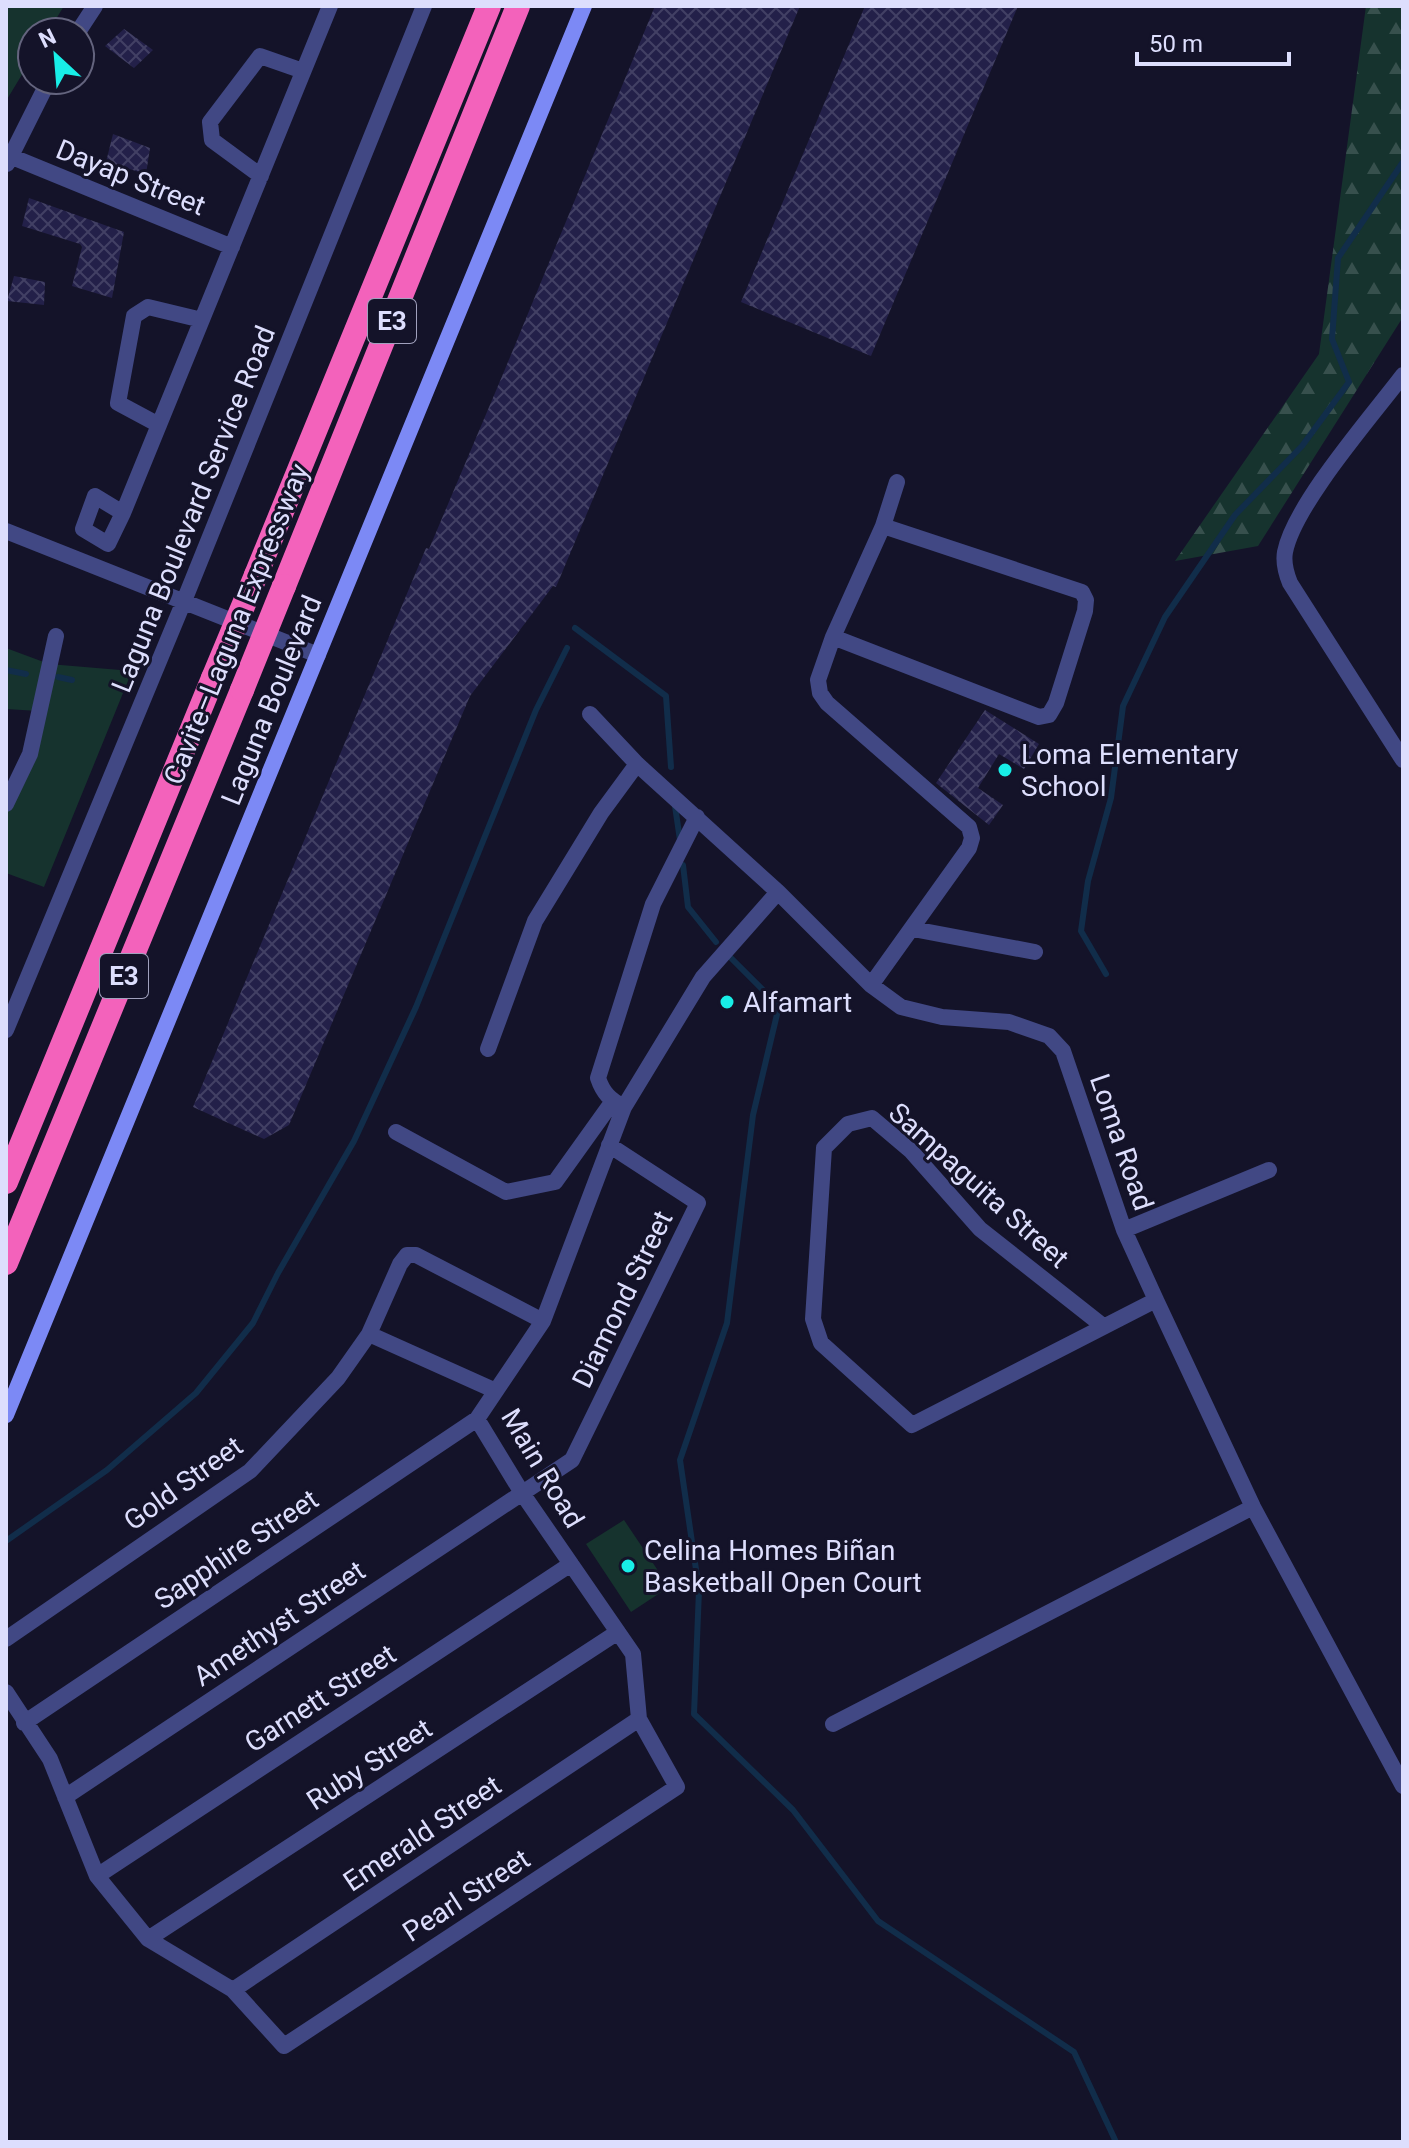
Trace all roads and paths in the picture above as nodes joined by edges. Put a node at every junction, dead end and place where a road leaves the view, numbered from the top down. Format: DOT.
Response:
graph roads {
  1 [pos="330,6"];
  2 [pos="424,6"];
  3 [pos="489,6"];
  4 [pos="518,6"];
  5 [pos="584,6"];
  6 [pos="303,71"];
  7 [pos="41,96"];
  8 [pos="8,161"];
  9 [pos="261,176"];
  10 [pos="232,247"];
  11 [pos="202,320"];
  12 [pos="1403,375"];
  13 [pos="159,425"];
  14 [pos="897,482"];
  15 [pos="123,513"];
  16 [pos="883,526"];
  17 [pos="6,531"];
  18 [pos="184,601"];
  19 [pos="56,636"];
  20 [pos="833,637"];
  21 [pos="318,655"];
  22 [pos="590,714"];
  23 [pos="1403,760"];
  24 [pos="637,764"];
  25 [pos="6,804"];
  26 [pos="697,817"];
  27 [pos="778,892"];
  28 [pos="913,929"];
  29 [pos="1035,952"];
  30 [pos="871,985"];
  31 [pos="6,1030"];
  32 [pos="488,1049"];
  33 [pos="618,1104"];
  34 [pos="396,1132"];
  35 [pos="609,1145"];
  36 [pos="1269,1170"];
  37 [pos="6,1182"];
  38 [pos="1124,1230"];
  39 [pos="6,1263"];
  40 [pos="1156,1300"];
  41 [pos="543,1321"];
  42 [pos="1103,1326"];
  43 [pos="369,1334"];
  44 [pos="496,1391"];
  45 [pos="6,1415"];
  46 [pos="477,1419"];
  47 [pos="522,1493"];
  48 [pos="1253,1507"];
  49 [pos="571,1564"];
  50 [pos="618,1632"];
  51 [pos="6,1639"];
  52 [pos="6,1692"];
  53 [pos="639,1719"];
  54 [pos="24,1723"];
  55 [pos="833,1724"];
  56 [pos="1403,1786"];
  57 [pos="677,1787"];
  58 [pos="65,1797"];
  59 [pos="97,1876"];
  60 [pos="148,1939"];
  61 [pos="233,1990"];
  1 -- 6 [label="street"];
  2 -- 18 [label="street, Laguna Boulevard Service Road"];
  3 -- 37 [label="highway, Cavite–Laguna Expressway / E3, bridge"];
  4 -- 39 [label="highway, Cavite–Laguna Expressway / E3, bridge"];
  5 -- 21 [label="main road, Laguna Boulevard"];
  6 -- 9 [label="street"];
  6 -- 9 [label="street"];
  7 -- 8 [label="street"];
  8 -- 10 [label="street, Dayap Street"];
  9 -- 10 [label="street"];
  10 -- 11 [label="street"];
  11 -- 13 [label="street"];
  11 -- 13 [label="street"];
  12 -- 23 [label="street"];
  13 -- 15 [label="street"];
  14 -- 16 [label="street"];
  16 -- 20 [label="street"];
  16 -- 20 [label="street"];
  17 -- 18 [label="street"];
  18 -- 21 [label="street"];
  18 -- 31 [label="street, Laguna Boulevard Service Road"];
  19 -- 25 [label="street"];
  20 -- 28 [label="street"];
  21 -- 45 [label="main road, Laguna Boulevard"];
  22 -- 24 [label="street, Loma Road"];
  24 -- 26 [label="street, Loma Road"];
  24 -- 32 [label="street"];
  26 -- 27 [label="street, Loma Road"];
  26 -- 33 [label="street"];
  27 -- 30 [label="street, Loma Road"];
  27 -- 33 [label="street"];
  28 -- 29 [label="street"];
  28 -- 30 [label="street"];
  30 -- 38 [label="street, Loma Road"];
  33 -- 34 [label="street"];
  33 -- 35 [label="street, Main Road"];
  35 -- 41 [label="street, Main Road"];
  35 -- 47 [label="street, Diamond Street"];
  36 -- 38 [label="street"];
  38 -- 40 [label="street, Loma Road"];
  40 -- 42 [label="street, Sampaguita Street"];
  40 -- 48 [label="street, Loma Road"];
  41 -- 43 [label="street, Gold Street"];
  41 -- 44 [label="street, Main Road"];
  42 -- 42 [label="street, Sampaguita Street"];
  43 -- 44 [label="street"];
  43 -- 51 [label="street, Gold Street"];
  44 -- 46 [label="street, Main Road"];
  46 -- 47 [label="street, Main Road"];
  46 -- 54 [label="street, Sapphire Street"];
  47 -- 49 [label="street, Main Road"];
  47 -- 58 [label="street, Amethyst Street"];
  48 -- 55 [label="street"];
  48 -- 56 [label="street, Loma Road"];
  49 -- 50 [label="street, Main Road"];
  49 -- 59 [label="street, Garnett Street"];
  50 -- 53 [label="street, Main Road"];
  50 -- 60 [label="street, Ruby Street"];
  52 -- 54 [label="street"];
  53 -- 57 [label="street, Main Road"];
  53 -- 61 [label="street, Emerald Street"];
  54 -- 58 [label="street"];
  57 -- 61 [label="street, Pearl Street"];
  58 -- 59 [label="street"];
  59 -- 60 [label="street"];
  60 -- 61 [label="street"];
}
